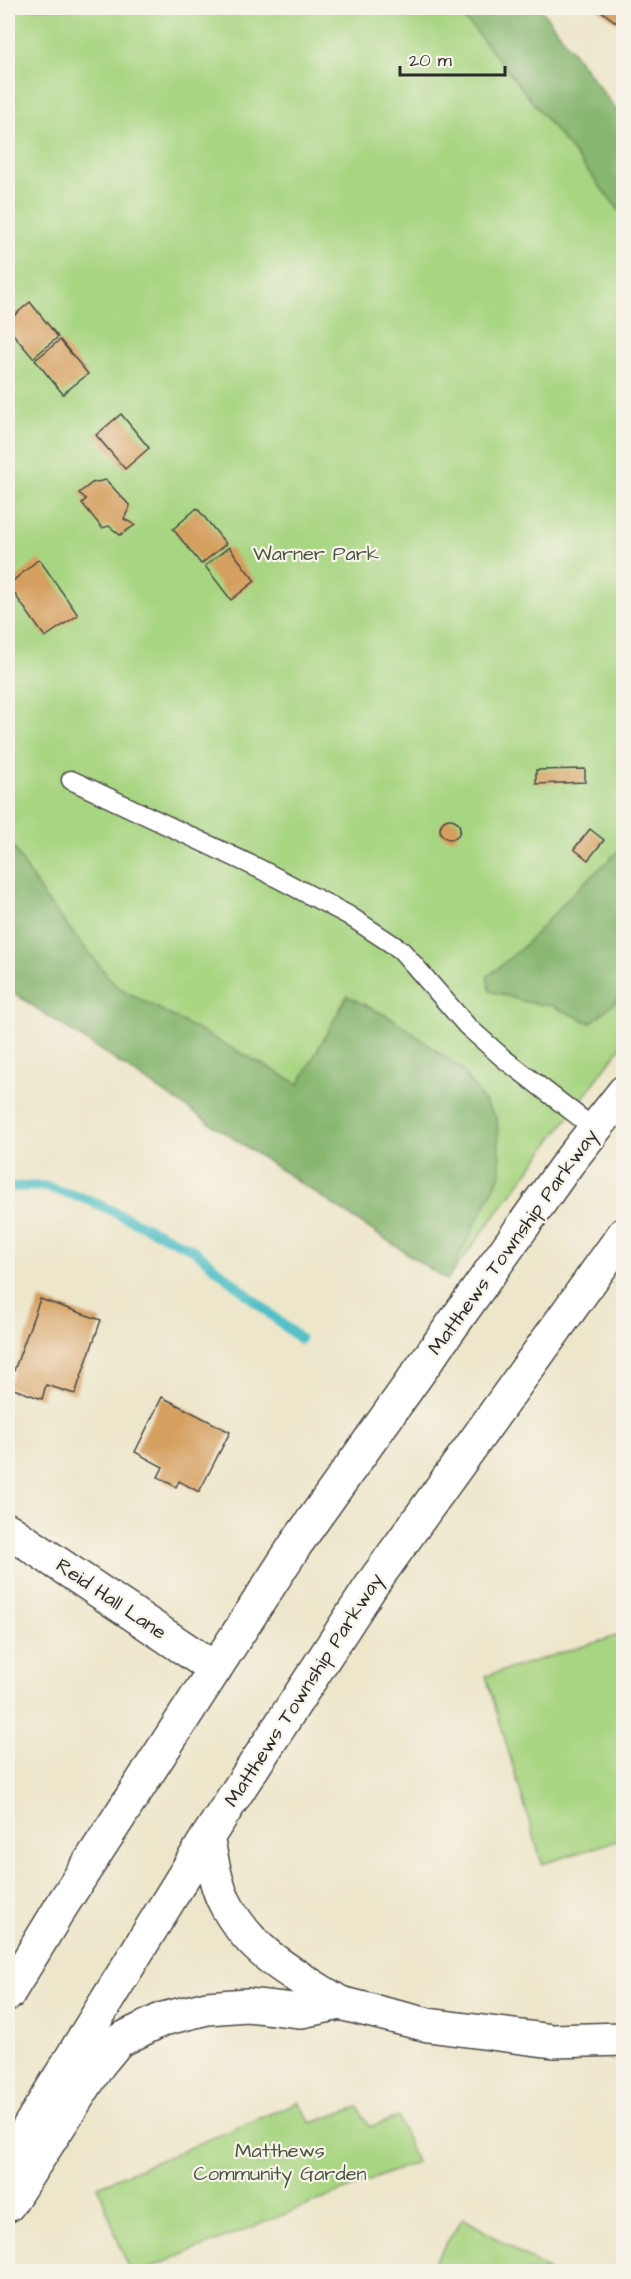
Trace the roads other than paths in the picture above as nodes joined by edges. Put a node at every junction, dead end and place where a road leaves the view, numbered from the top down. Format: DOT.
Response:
graph roads {
  1 [pos="71,780"];
  2 [pos="624,1092"];
  3 [pos="595,1129"];
  4 [pos="624,1234"];
  5 [pos="8,1530"];
  6 [pos="215,1669"];
  7 [pos="207,1838"];
  8 [pos="8,1994"];
  9 [pos="340,2003"];
  10 [pos="624,2039"];
  11 [pos="8,2161"];
  12 [pos="8,2205"];
  1 -- 3 [label="lane"];
  2 -- 3 [label="main road, Matthews Township Parkway"];
  3 -- 6 [label="main road, Matthews Township Parkway"];
  4 -- 7 [label="main road, Matthews Township Parkway"];
  5 -- 6 [label="main road, Reid Hall Lane"];
  6 -- 8 [label="main road, Matthews Township Parkway"];
  7 -- 9 [label="main road"];
  7 -- 11 [label="main road, Matthews Township Parkway"];
  9 -- 10 [label="main road"];
  9 -- 12 [label="main road"];
}
